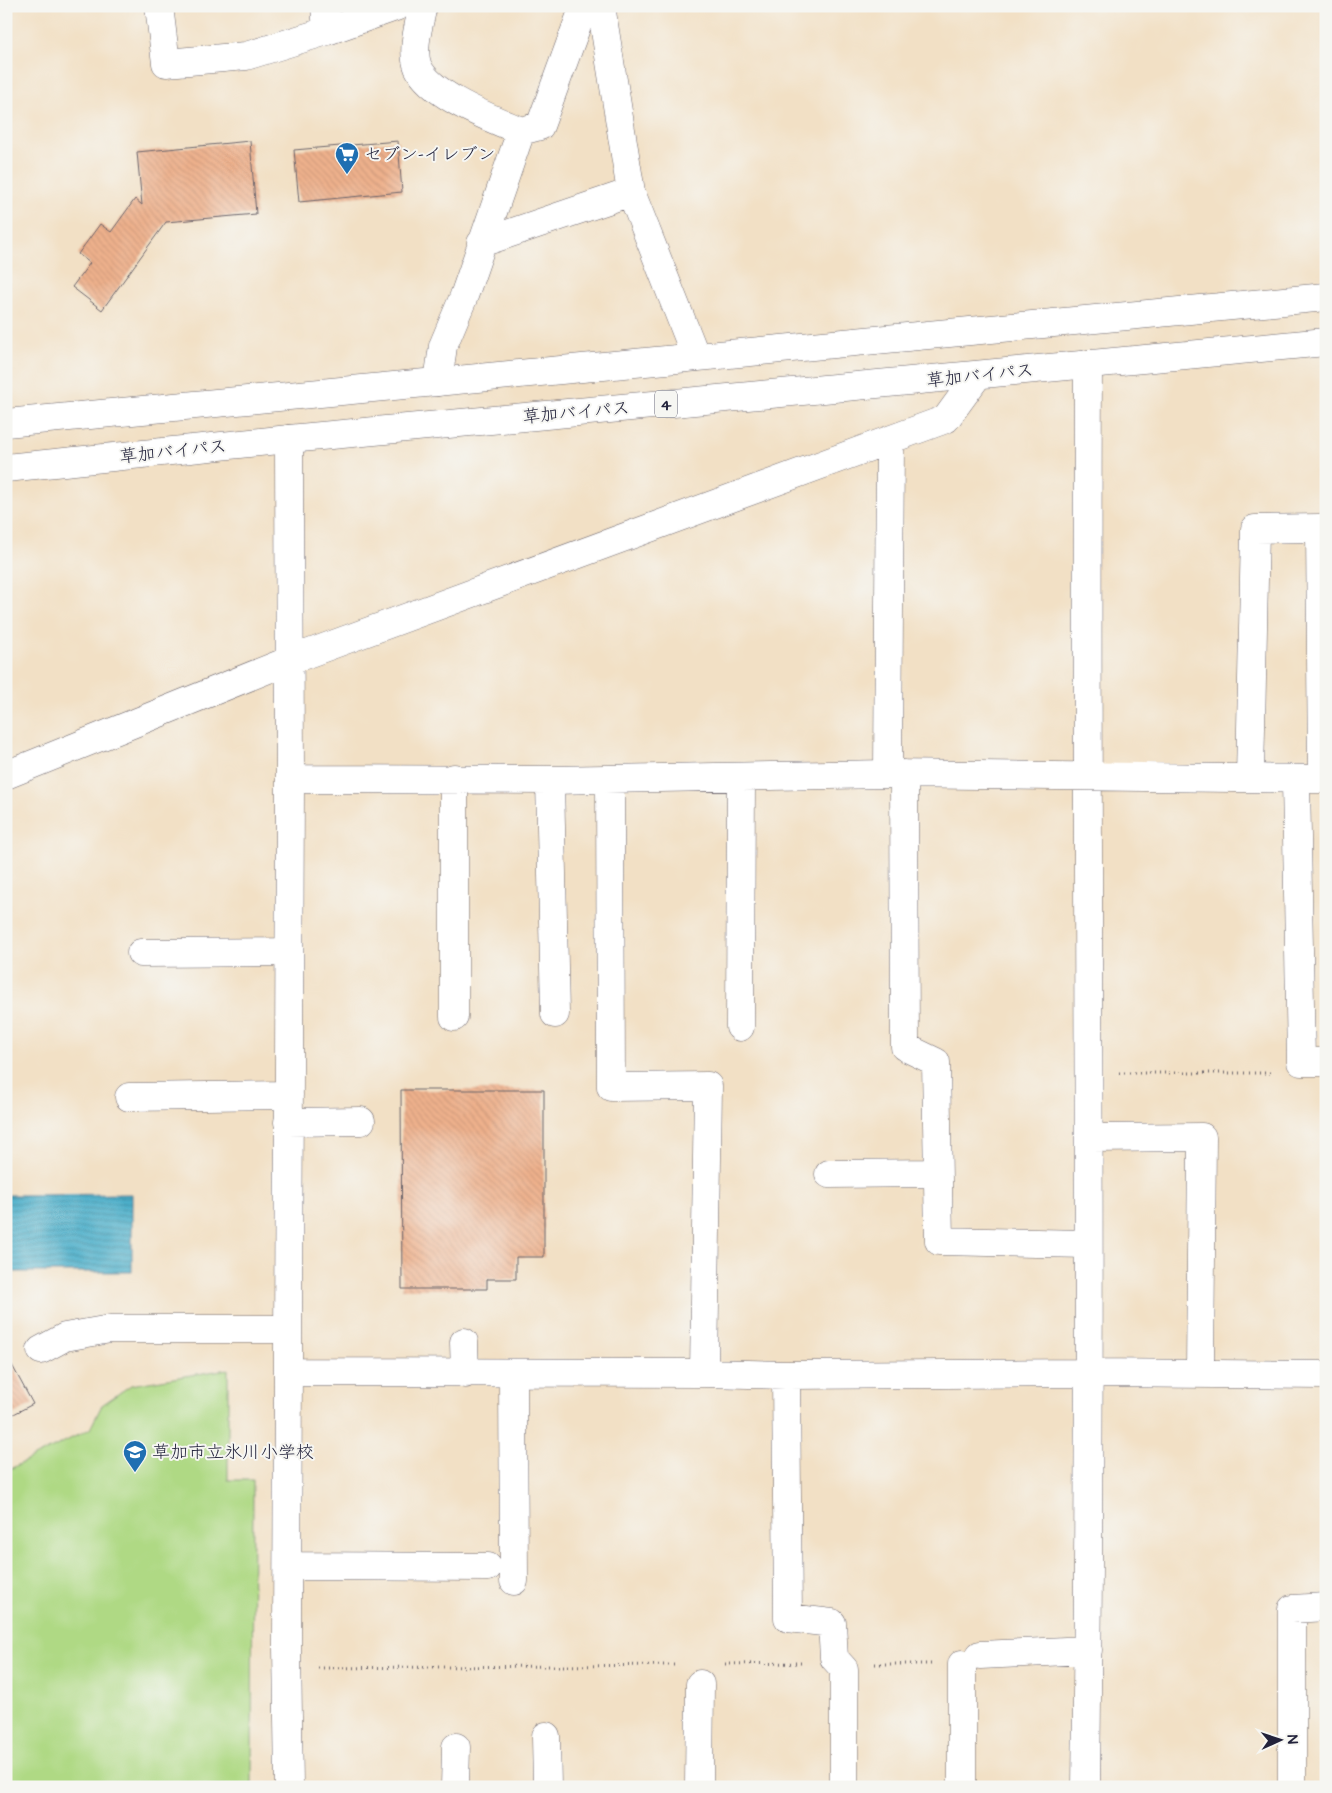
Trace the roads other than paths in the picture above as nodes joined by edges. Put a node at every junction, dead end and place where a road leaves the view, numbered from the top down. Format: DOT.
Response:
graph roads {
  1 [pos="159,6"];
  2 [pos="398,6"];
  3 [pos="422,6"];
  4 [pos="584,6"];
  5 [pos="602,6"];
  6 [pos="326,19"];
  7 [pos="521,131"];
  8 [pos="631,192"];
  9 [pos="481,243"];
  10 [pos="1326,297"];
  11 [pos="1326,342"];
  12 [pos="696,357"];
  13 [pos="1088,364"];
  14 [pos="978,375"];
  15 [pos="438,382"];
  16 [pos="6,423"];
  17 [pos="289,439"];
  18 [pos="890,440"];
  19 [pos="6,468"];
  20 [pos="288,661"];
  21 [pos="896,774"];
  22 [pos="6,775"];
  23 [pos="1086,775"];
  24 [pos="741,777"];
  25 [pos="454,778"];
  26 [pos="1250,778"];
  27 [pos="290,779"];
  28 [pos="610,779"];
  29 [pos="550,780"];
  30 [pos="1315,780"];
  31 [pos="289,952"];
  32 [pos="141,953"];
  33 [pos="555,1014"];
  34 [pos="454,1017"];
  35 [pos="740,1027"];
  36 [pos="1326,1062"];
  37 [pos="129,1097"];
  38 [pos="288,1108"];
  39 [pos="361,1121"];
  40 [pos="1090,1138"];
  41 [pos="937,1173"];
  42 [pos="829,1174"];
  43 [pos="1088,1244"];
  44 [pos="287,1329"];
  45 [pos="464,1342"];
  46 [pos="41,1350"];
  47 [pos="288,1372"];
  48 [pos="704,1373"];
  49 [pos="1088,1373"];
  50 [pos="465,1374"];
  51 [pos="513,1374"];
  52 [pos="1200,1374"];
  53 [pos="786,1375"];
  54 [pos="1326,1375"];
  55 [pos="288,1566"];
  56 [pos="488,1567"];
  57 [pos="514,1581"];
  58 [pos="1326,1607"];
  59 [pos="1088,1650"];
  60 [pos="700,1671"];
  61 [pos="546,1736"];
  62 [pos="456,1747"];
  63 [pos="289,1787"];
  64 [pos="455,1787"];
  65 [pos="547,1787"];
  66 [pos="699,1787"];
  67 [pos="844,1787"];
  68 [pos="962,1787"];
  69 [pos="1086,1787"];
  70 [pos="1292,1787"];
  1 -- 6 [label="main road"];
  2 -- 6 [label="main road"];
  3 -- 7 [label="main road"];
  4 -- 7 [label="main road"];
  5 -- 8 [label="main road"];
  7 -- 9 [label="main road"];
  8 -- 9 [label="main road"];
  8 -- 12 [label="main road"];
  9 -- 15 [label="main road"];
  10 -- 12 [label="main road"];
  11 -- 13 [label="main road, 草加バイパス / 4"];
  12 -- 15 [label="main road"];
  13 -- 14 [label="main road, 草加バイパス / 4"];
  13 -- 23 [label="main road"];
  14 -- 17 [label="main road, 草加バイパス / 4"];
  14 -- 18 [label="main road"];
  15 -- 16 [label="main road"];
  17 -- 19 [label="main road, 草加バイパス / 4"];
  17 -- 20 [label="main road"];
  18 -- 20 [label="main road"];
  18 -- 21 [label="main road"];
  20 -- 22 [label="main road"];
  20 -- 27 [label="main road"];
  21 -- 23 [label="main road"];
  21 -- 24 [label="main road"];
  21 -- 41 [label="main road"];
  23 -- 26 [label="main road"];
  23 -- 40 [label="main road"];
  24 -- 28 [label="main road"];
  24 -- 35 [label="main road"];
  25 -- 27 [label="main road"];
  25 -- 29 [label="main road"];
  25 -- 34 [label="main road"];
  26 -- 30 [label="main road"];
  26 -- 30 [label="main road"];
  27 -- 31 [label="main road"];
  28 -- 29 [label="main road"];
  28 -- 48 [label="main road"];
  29 -- 33 [label="main road"];
  30 -- 36 [label="main road"];
  31 -- 32 [label="main road"];
  31 -- 38 [label="main road"];
  37 -- 38 [label="main road"];
  38 -- 39 [label="main road"];
  38 -- 44 [label="main road"];
  40 -- 43 [label="main road"];
  40 -- 52 [label="main road"];
  41 -- 42 [label="main road"];
  41 -- 43 [label="main road"];
  43 -- 49 [label="main road"];
  44 -- 46 [label="main road"];
  44 -- 47 [label="main road"];
  45 -- 50 [label="main road"];
  47 -- 50 [label="main road"];
  47 -- 55 [label="main road"];
  48 -- 51 [label="main road"];
  48 -- 53 [label="main road"];
  49 -- 52 [label="main road"];
  49 -- 53 [label="main road"];
  49 -- 59 [label="main road"];
  50 -- 51 [label="main road"];
  51 -- 57 [label="main road"];
  52 -- 54 [label="main road"];
  53 -- 67 [label="main road"];
  55 -- 56 [label="main road"];
  55 -- 63 [label="main road"];
  58 -- 70 [label="main road"];
  59 -- 68 [label="main road"];
  59 -- 69 [label="main road"];
  60 -- 66 [label="main road"];
  61 -- 65 [label="main road"];
  62 -- 64 [label="main road"];
}
